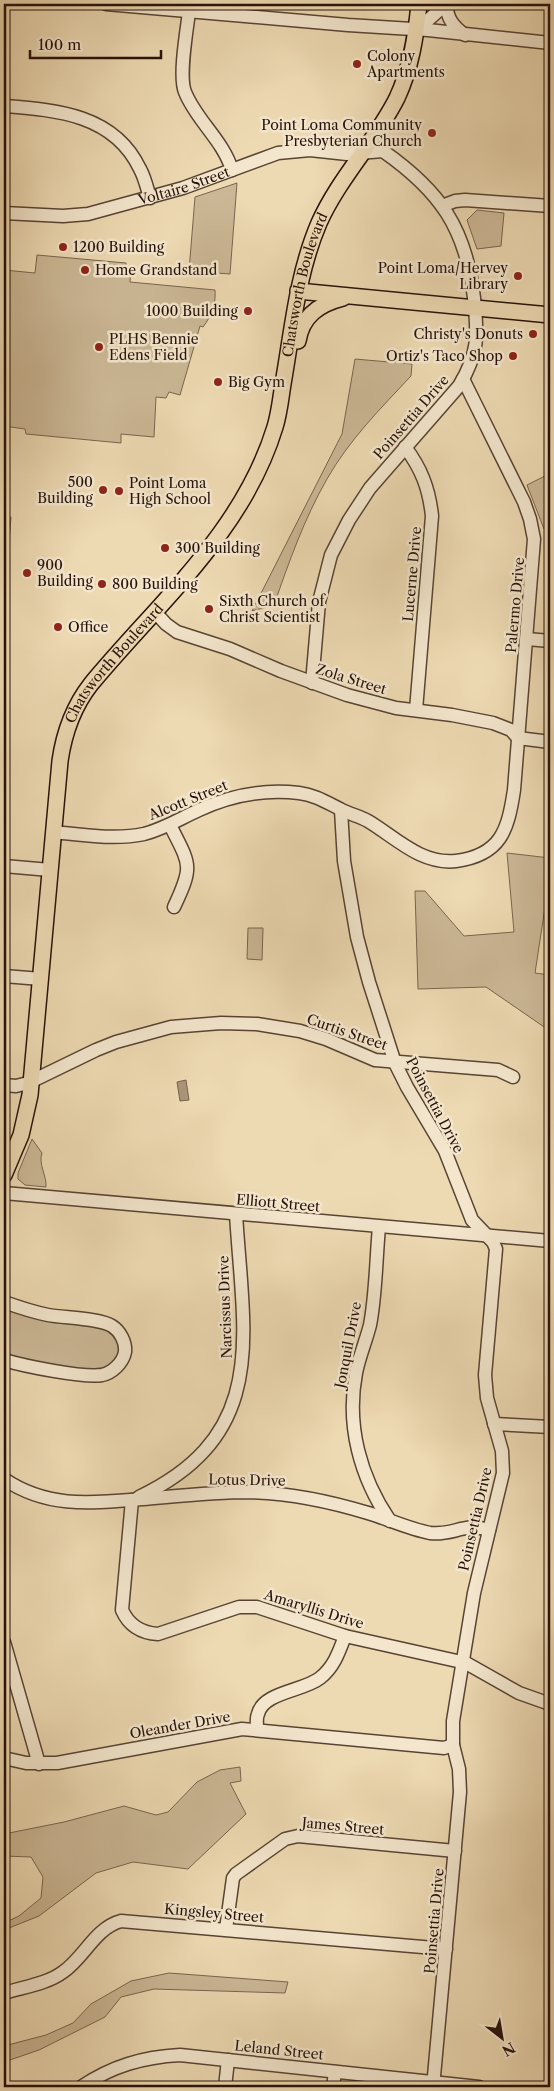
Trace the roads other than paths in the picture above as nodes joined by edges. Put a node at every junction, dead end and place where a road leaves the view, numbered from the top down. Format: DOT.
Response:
graph roads {
  1 [pos="106,4"];
  2 [pos="419,4"];
  3 [pos="446,4"];
  4 [pos="151,6"];
  5 [pos="189,7"];
  6 [pos="416,30"];
  7 [pos="465,34"];
  8 [pos="550,43"];
  9 [pos="4,106"];
  10 [pos="361,153"];
  11 [pos="232,170"];
  12 [pos="150,198"];
  13 [pos="442,206"];
  14 [pos="550,206"];
  15 [pos="4,213"];
  16 [pos="298,291"];
  17 [pos="352,296"];
  18 [pos="475,309"];
  19 [pos="550,315"];
  20 [pos="462,379"];
  21 [pos="283,382"];
  22 [pos="405,447"];
  23 [pos="155,612"];
  24 [pos="527,639"];
  25 [pos="550,641"];
  26 [pos="312,683"];
  27 [pos="416,710"];
  28 [pos="518,738"];
  29 [pos="550,742"];
  30 [pos="341,810"];
  31 [pos="170,825"];
  32 [pos="54,832"];
  33 [pos="494,845"];
  34 [pos="4,866"];
  35 [pos="50,870"];
  36 [pos="174,907"];
  37 [pos="4,976"];
  38 [pos="41,979"];
  39 [pos="395,1063"];
  40 [pos="513,1077"];
  41 [pos="31,1082"];
  42 [pos="4,1085"];
  43 [pos="4,1175"];
  44 [pos="4,1193"];
  45 [pos="236,1214"];
  46 [pos="379,1227"];
  47 [pos="486,1235"];
  48 [pos="550,1241"];
  49 [pos="4,1302"];
  50 [pos="4,1360"];
  51 [pos="494,1424"];
  52 [pos="550,1427"];
  53 [pos="4,1479"];
  54 [pos="132,1500"];
  55 [pos="390,1520"];
  56 [pos="489,1530"];
  57 [pos="345,1636"];
  58 [pos="4,1642"];
  59 [pos="462,1662"];
  60 [pos="550,1704"];
  61 [pos="257,1729"];
  62 [pos="453,1745"];
  63 [pos="4,1758"];
  64 [pos="39,1764"];
  65 [pos="455,1852"];
  66 [pos="226,1929"];
  67 [pos="446,1949"];
  68 [pos="4,1993"];
  69 [pos="228,2060"];
  70 [pos="335,2072"];
  71 [pos="434,2085"];
  72 [pos="81,2087"];
  73 [pos="225,2087"];
  74 [pos="333,2087"];
  75 [pos="479,2087"];
  1 -- 4 [label="street"];
  2 -- 6 [label="main road, Chatsworth Boulevard"];
  3 -- 6 [label="street"];
  3 -- 7 [label="street"];
  4 -- 5 [label="street"];
  5 -- 6 [label="street"];
  5 -- 11 [label="street"];
  6 -- 7 [label="street"];
  6 -- 10 [label="main road, Chatsworth Boulevard"];
  7 -- 8 [label="street"];
  9 -- 12 [label="street"];
  10 -- 11 [label="street, Voltaire Street"];
  10 -- 13 [label="street, Poinsettia Drive"];
  10 -- 16 [label="main road, Chatsworth Boulevard"];
  11 -- 12 [label="street, Voltaire Street"];
  12 -- 15 [label="street, Voltaire Street"];
  13 -- 14 [label="street"];
  13 -- 18 [label="street, Poinsettia Drive"];
  16 -- 17 [label="main road"];
  16 -- 21 [label="main road, Chatsworth Boulevard"];
  17 -- 18 [label="main road"];
  17 -- 21 [label="main road"];
  18 -- 19 [label="main road"];
  18 -- 20 [label="street, Poinsettia Drive"];
  20 -- 22 [label="street, Poinsettia Drive"];
  20 -- 24 [label="street, Palermo Drive"];
  21 -- 23 [label="main road, Chatsworth Boulevard"];
  22 -- 26 [label="street, Poinsettia Drive"];
  22 -- 27 [label="street, Lucerne Drive"];
  23 -- 26 [label="street, Zola Street"];
  23 -- 32 [label="main road, Chatsworth Boulevard"];
  24 -- 25 [label="street"];
  24 -- 28 [label="street, Palermo Drive"];
  26 -- 27 [label="street, Zola Street"];
  27 -- 28 [label="street, Zola Street"];
  28 -- 29 [label="street, Zola Street"];
  28 -- 33 [label="street, Palermo Drive"];
  30 -- 31 [label="street, Alcott Street"];
  30 -- 33 [label="street, Alcott Street"];
  30 -- 39 [label="street, Poinsettia Drive"];
  31 -- 32 [label="street, Alcott Street"];
  31 -- 36 [label="street"];
  32 -- 35 [label="main road, Chatsworth Boulevard"];
  34 -- 35 [label="street"];
  35 -- 38 [label="main road, Chatsworth Boulevard"];
  37 -- 38 [label="street"];
  38 -- 41 [label="main road, Chatsworth Boulevard"];
  39 -- 40 [label="street, Curtis Street"];
  39 -- 41 [label="street, Curtis Street"];
  39 -- 47 [label="street, Poinsettia Drive"];
  41 -- 42 [label="street, Curtis Street"];
  41 -- 43 [label="main road, Chatsworth Boulevard"];
  44 -- 45 [label="street, Elliott Street"];
  45 -- 46 [label="street, Elliott Street"];
  45 -- 54 [label="street, Narcissus Drive"];
  46 -- 47 [label="street, Elliott Street"];
  46 -- 55 [label="street, Jonquil Drive"];
  47 -- 48 [label="street, Elliott Street"];
  47 -- 51 [label="street, Poinsettia Drive"];
  49 -- 50 [label="street"];
  51 -- 52 [label="street"];
  51 -- 56 [label="street, Poinsettia Drive"];
  53 -- 54 [label="street, Lotus Drive"];
  54 -- 55 [label="street, Lotus Drive"];
  54 -- 57 [label="street, Amaryllis Drive"];
  55 -- 56 [label="street, Lotus Drive"];
  56 -- 59 [label="street, Poinsettia Drive"];
  57 -- 59 [label="street, Amaryllis Drive"];
  57 -- 61 [label="street"];
  58 -- 64 [label="street"];
  59 -- 60 [label="street, Amaryllis Drive"];
  59 -- 62 [label="street, Poinsettia Drive"];
  61 -- 62 [label="street, Oleander Drive"];
  61 -- 64 [label="street, Oleander Drive"];
  62 -- 65 [label="street, Poinsettia Drive"];
  63 -- 64 [label="street, Oleander Drive"];
  65 -- 66 [label="street, James Street"];
  65 -- 67 [label="street, Poinsettia Drive"];
  66 -- 67 [label="street, Kingsley Street"];
  66 -- 68 [label="street, Kingsley Street"];
  67 -- 71 [label="street, Poinsettia Drive"];
  69 -- 70 [label="street, Leland Street"];
  69 -- 72 [label="street, Leland Street"];
  69 -- 73 [label="street"];
  70 -- 71 [label="street, Leland Street"];
  70 -- 74 [label="street"];
  71 -- 75 [label="street, Leland Street"];
}
